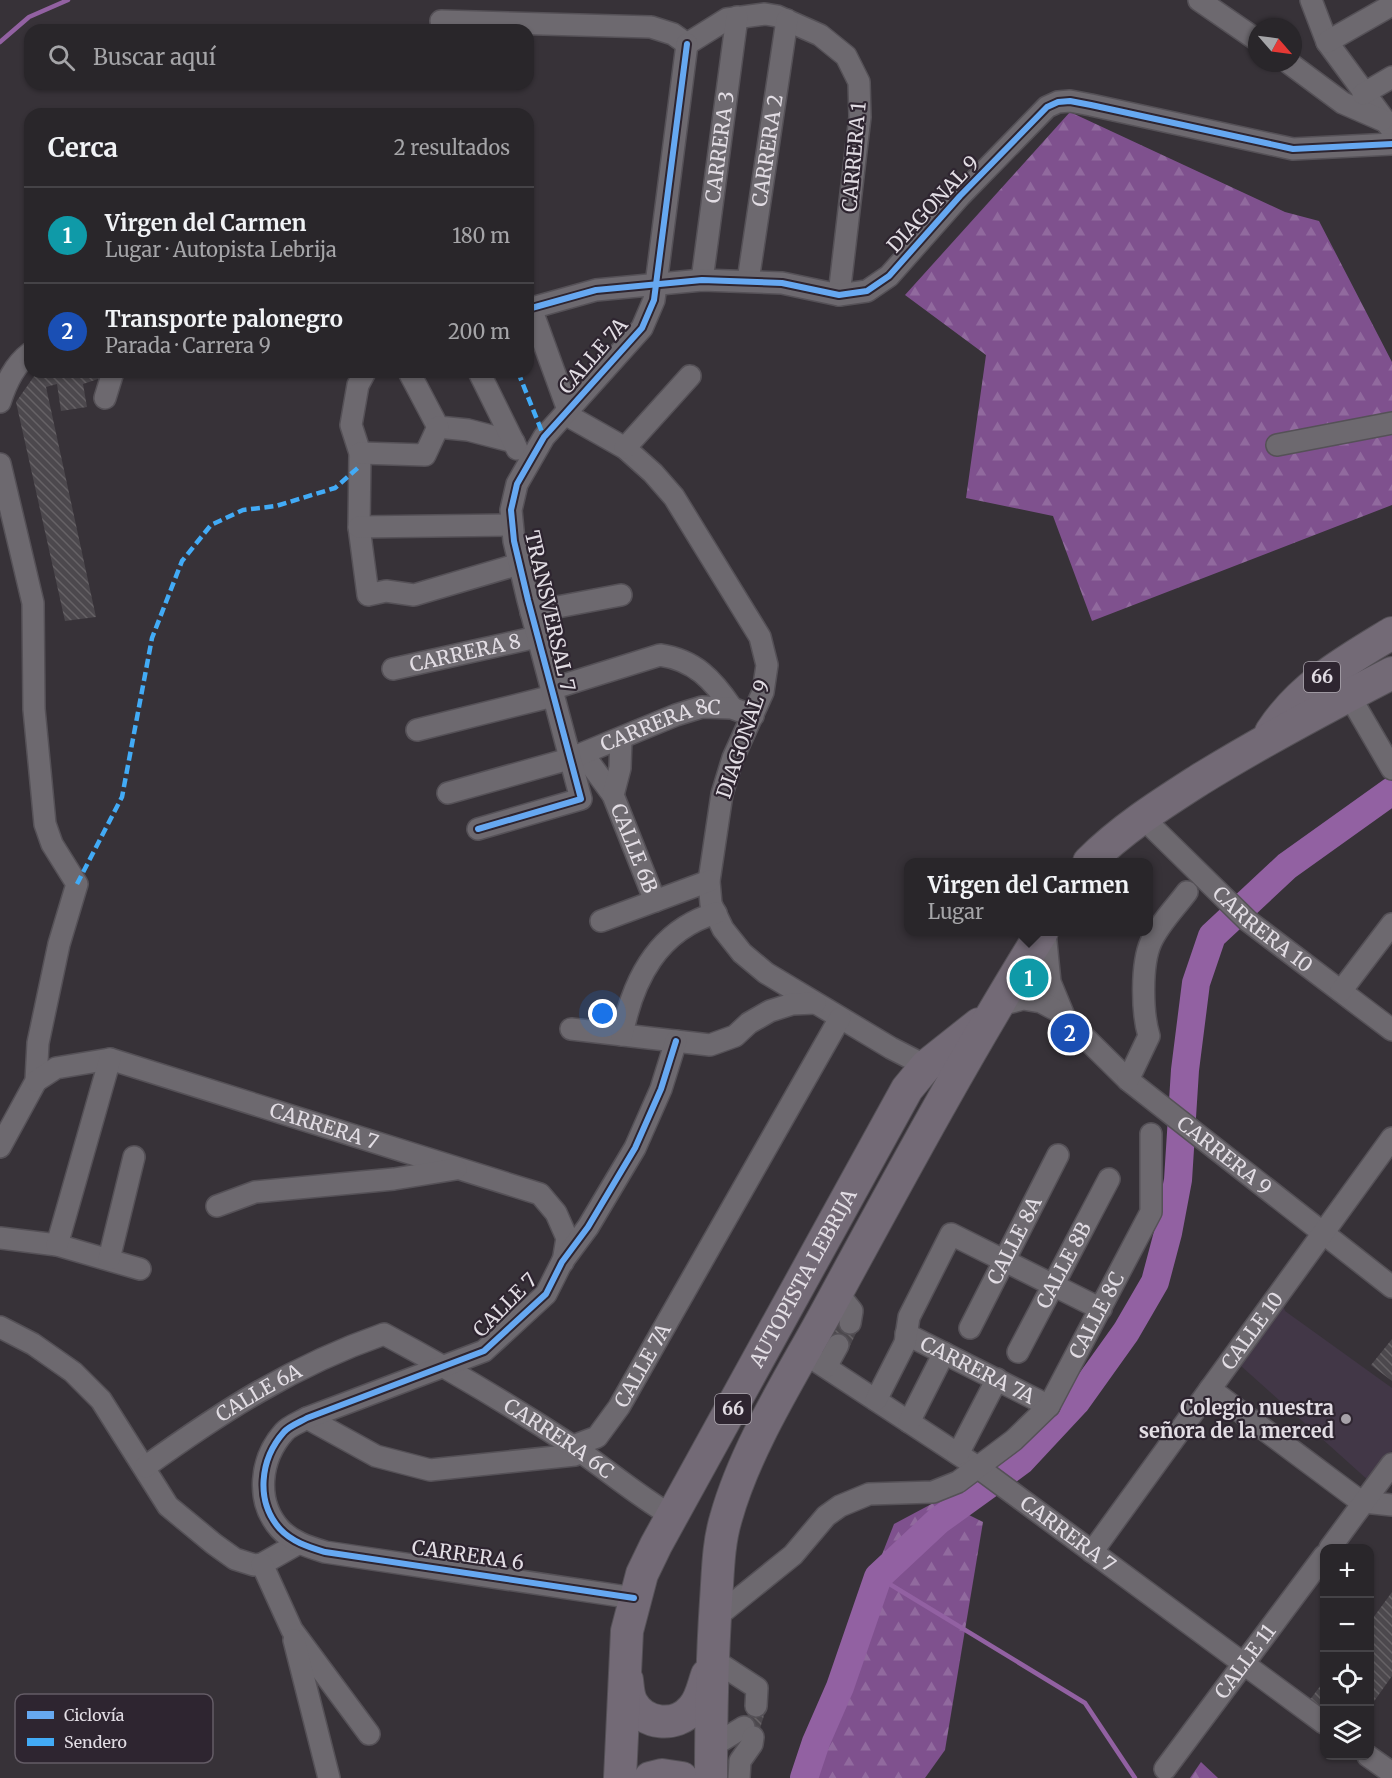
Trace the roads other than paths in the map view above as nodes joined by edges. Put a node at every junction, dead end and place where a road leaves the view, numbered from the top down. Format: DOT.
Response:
graph roads {
  1 [pos="1199,0"];
  2 [pos="1311,0"];
  3 [pos="1392,5"];
  4 [pos="736,16"];
  5 [pos="787,20"];
  6 [pos="441,21"];
  7 [pos="1248,34"];
  8 [pos="1327,42"];
  9 [pos="687,44"];
  10 [pos="1301,72"];
  11 [pos="1392,77"];
  12 [pos="1363,94"];
  13 [pos="1387,125"];
  14 [pos="1392,144"];
  15 [pos="702,280"];
  16 [pos="748,280"];
  17 [pos="656,286"];
  18 [pos="839,295"];
  19 [pos="534,307"];
  20 [pos="534,320"];
  21 [pos="24,357"];
  22 [pos="690,376"];
  23 [pos="110,378"];
  24 [pos="362,378"];
  25 [pos="412,378"];
  26 [pos="482,378"];
  27 [pos="105,398"];
  28 [pos="0,402"];
  29 [pos="566,412"];
  30 [pos="1392,423"];
  31 [pos="438,427"];
  32 [pos="514,442"];
  33 [pos="1277,445"];
  34 [pos="625,448"];
  35 [pos="360,453"];
  36 [pos="0,464"];
  37 [pos="526,466"];
  38 [pos="512,525"];
  39 [pos="359,527"];
  40 [pos="519,564"];
  41 [pos="621,595"];
  42 [pos="531,612"];
  43 [pos="1392,633"];
  44 [pos="537,637"];
  45 [pos="393,669"];
  46 [pos="1392,673"];
  47 [pos="552,693"];
  48 [pos="1349,695"];
  49 [pos="732,708"];
  50 [pos="753,716"];
  51 [pos="417,730"];
  52 [pos="1267,738"];
  53 [pos="621,739"];
  54 [pos="576,757"];
  55 [pos="1390,766"];
  56 [pos="448,793"];
  57 [pos="613,795"];
  58 [pos="1142,817"];
  59 [pos="478,829"];
  60 [pos="1093,858"];
  61 [pos="709,881"];
  62 [pos="1187,892"];
  63 [pos="655,901"];
  64 [pos="716,913"];
  65 [pos="601,921"];
  66 [pos="1392,924"];
  67 [pos="1040,936"];
  68 [pos="1044,936"];
  69 [pos="1341,991"];
  70 [pos="815,1003"];
  71 [pos="993,1011"];
  72 [pos="1065,1017"];
  73 [pos="840,1018"];
  74 [pos="571,1029"];
  75 [pos="1392,1030"];
  76 [pos="622,1035"];
  77 [pos="676,1041"];
  78 [pos="110,1059"];
  79 [pos="926,1066"];
  80 [pos="1128,1080"];
  81 [pos="36,1081"];
  82 [pos="1151,1134"];
  83 [pos="1392,1138"];
  84 [pos="0,1147"];
  85 [pos="1058,1155"];
  86 [pos="134,1157"];
  87 [pos="462,1168"];
  88 [pos="1109,1179"];
  89 [pos="217,1206"];
  90 [pos="1322,1234"];
  91 [pos="0,1238"];
  92 [pos="57,1245"];
  93 [pos="109,1259"];
  94 [pos="1005,1261"];
  95 [pos="562,1262"];
  96 [pos="140,1269"];
  97 [pos="1052,1285"];
  98 [pos="1392,1287"];
  99 [pos="837,1292"];
  100 [pos="1101,1309"];
  101 [pos="850,1323"];
  102 [pos="0,1327"];
  103 [pos="970,1328"];
  104 [pos="384,1334"];
  105 [pos="906,1334"];
  106 [pos="838,1345"];
  107 [pos="1018,1352"];
  108 [pos="944,1353"];
  109 [pos="815,1360"];
  110 [pos="444,1366"];
  111 [pos="997,1379"];
  112 [pos="1210,1389"];
  113 [pos="876,1400"];
  114 [pos="1048,1406"];
  115 [pos="307,1418"];
  116 [pos="909,1422"];
  117 [pos="573,1446"];
  118 [pos="958,1454"];
  119 [pos="1392,1464"];
  120 [pos="145,1467"];
  121 [pos="981,1469"];
  122 [pos="1364,1502"];
  123 [pos="1392,1505"];
  124 [pos="672,1516"];
  125 [pos="299,1543"];
  126 [pos="1333,1544"];
  127 [pos="1092,1552"];
  128 [pos="1320,1561"];
  129 [pos="262,1564"];
  130 [pos="634,1598"];
  131 [pos="292,1630"];
  132 [pos="714,1642"];
  133 [pos="1244,1664"];
  134 [pos="625,1667"];
  135 [pos="756,1706"];
  136 [pos="1320,1720"];
  137 [pos="369,1734"];
  138 [pos="711,1747"];
  139 [pos="1374,1760"];
  140 [pos="1165,1769"];
  141 [pos="1392,1773"];
  142 [pos="328,1778"];
  143 [pos="621,1778"];
  144 [pos="650,1778"];
  145 [pos="682,1778"];
  146 [pos="711,1778"];
  147 [pos="739,1778"];
  1 -- 7 [label="street"];
  2 -- 8 [label="street"];
  3 -- 8 [label="street"];
  4 -- 5 [label="street, CARRERA 1"];
  4 -- 9 [label="street, CARRERA 1"];
  4 -- 15 [label="street, CARRERA 3"];
  5 -- 16 [label="street, CARRERA 2"];
  5 -- 18 [label="street, CARRERA 1"];
  6 -- 9 [label="street"];
  8 -- 12 [label="street"];
  9 -- 17 [label="street, CALLE 7A"];
  10 -- 13 [label="street"];
  11 -- 12 [label="street"];
  12 -- 13 [label="street"];
  14 -- 18 [label="street, DIAGONAL 9"];
  15 -- 16 [label="street, DIAGONAL 9"];
  15 -- 17 [label="street, DIAGONAL 9"];
  16 -- 18 [label="street, DIAGONAL 9"];
  17 -- 19 [label="street, DIAGONAL 9"];
  17 -- 29 [label="street, CALLE 7A"];
  20 -- 29 [label="street"];
  21 -- 28 [label="street"];
  22 -- 34 [label="street"];
  23 -- 27 [label="street"];
  24 -- 35 [label="street"];
  25 -- 31 [label="street"];
  26 -- 32 [label="street"];
  29 -- 34 [label="street, DIAGONAL 9"];
  29 -- 37 [label="street, TRANSVERSAL 7"];
  30 -- 33 [label="street"];
  31 -- 32 [label="street"];
  31 -- 35 [label="street"];
  32 -- 37 [label="street"];
  34 -- 50 [label="street, DIAGONAL 9"];
  35 -- 39 [label="street"];
  36 -- 81 [label="street"];
  37 -- 38 [label="street, TRANSVERSAL 7"];
  38 -- 39 [label="street"];
  38 -- 40 [label="street, TRANSVERSAL 7"];
  39 -- 40 [label="street"];
  40 -- 42 [label="street, TRANSVERSAL 7"];
  41 -- 42 [label="street"];
  42 -- 44 [label="street, TRANSVERSAL 7"];
  43 -- 52 [label="highway, 66"];
  44 -- 45 [label="street, CARRERA 8"];
  44 -- 47 [label="street, TRANSVERSAL 7"];
  46 -- 48 [label="highway, 66"];
  47 -- 49 [label="street"];
  47 -- 51 [label="street"];
  47 -- 54 [label="street, TRANSVERSAL 7"];
  48 -- 52 [label="highway, 66"];
  48 -- 55 [label="street"];
  49 -- 50 [label="street, CARRERA 8C"];
  49 -- 53 [label="street, CARRERA 8C"];
  50 -- 61 [label="street, DIAGONAL 9"];
  52 -- 58 [label="highway, 66"];
  53 -- 54 [label="street, CARRERA 8C"];
  53 -- 57 [label="street, CALLE 6B"];
  54 -- 56 [label="street, CARRERA 8C"];
  54 -- 57 [label="street, CALLE 6B"];
  54 -- 59 [label="street"];
  57 -- 63 [label="street, CALLE 6B"];
  58 -- 60 [label="highway, 66"];
  58 -- 69 [label="street, CARRERA 10"];
  61 -- 63 [label="street"];
  61 -- 64 [label="street, DIAGONAL 9"];
  62 -- 80 [label="street"];
  63 -- 65 [label="street"];
  64 -- 70 [label="street, DIAGONAL 9"];
  64 -- 76 [label="street"];
  66 -- 69 [label="street"];
  67 -- 71 [label="highway, AUTOPISTA LEBRIJA / 66"];
  68 -- 72 [label="street, CARRERA 9"];
  69 -- 75 [label="street, CARRERA 10"];
  70 -- 73 [label="street, DIAGONAL 9"];
  70 -- 77 [label="street"];
  71 -- 72 [label="street, CARRERA 9"];
  71 -- 79 [label="highway, AUTOPISTA LEBRIJA / 66"];
  71 -- 99 [label="highway, AUTOPISTA LEBRIJA / 66"];
  72 -- 80 [label="street, CARRERA 9"];
  73 -- 79 [label="street, DIAGONAL 9"];
  73 -- 117 [label="street, CALLE 7A"];
  74 -- 76 [label="street"];
  76 -- 77 [label="street"];
  77 -- 95 [label="street, CALLE 7"];
  78 -- 81 [label="street, CARRERA 7"];
  78 -- 87 [label="street, CARRERA 7"];
  78 -- 92 [label="street"];
  79 -- 124 [label="highway, AUTOPISTA LEBRIJA / 66"];
  80 -- 90 [label="street, CARRERA 9"];
  81 -- 84 [label="street"];
  82 -- 100 [label="street, CALLE 8C"];
  83 -- 90 [label="street, CALLE 10"];
  85 -- 94 [label="street, CALLE 8A"];
  86 -- 93 [label="street"];
  87 -- 89 [label="street"];
  87 -- 95 [label="street, CARRERA 7"];
  88 -- 97 [label="street, CALLE 8B"];
  90 -- 98 [label="street, CARRERA 9"];
  90 -- 112 [label="street, CALLE 10"];
  91 -- 92 [label="street"];
  92 -- 93 [label="street"];
  93 -- 96 [label="street"];
  94 -- 97 [label="street"];
  94 -- 103 [label="street, CALLE 8A"];
  94 -- 105 [label="street"];
  95 -- 110 [label="street, CALLE 7"];
  97 -- 100 [label="street"];
  97 -- 107 [label="street, CALLE 8B"];
  99 -- 101 [label="street"];
  99 -- 109 [label="highway, AUTOPISTA LEBRIJA / 66"];
  100 -- 114 [label="street, CALLE 8C"];
  102 -- 120 [label="street"];
  104 -- 110 [label="street, CARRERA 6C"];
  104 -- 120 [label="street, CALLE 6A"];
  105 -- 108 [label="street, CARRERA 7A"];
  105 -- 113 [label="street"];
  106 -- 109 [label="street"];
  108 -- 111 [label="street, CARRERA 7A"];
  108 -- 116 [label="street"];
  109 -- 113 [label="street, CARRERA 7"];
  109 -- 132 [label="highway, AUTOPISTA LEBRIJA / 66"];
  110 -- 115 [label="street, CALLE 7"];
  110 -- 117 [label="street, CARRERA 6C"];
  111 -- 114 [label="street, CARRERA 7A"];
  111 -- 118 [label="street"];
  112 -- 122 [label="street"];
  112 -- 127 [label="street, CALLE 10"];
  113 -- 116 [label="street, CARRERA 7"];
  114 -- 121 [label="street, CALLE 8C"];
  115 -- 117 [label="street, CALLE 7A"];
  115 -- 125 [label="street, CALLE 7"];
  116 -- 118 [label="street, CARRERA 7"];
  117 -- 124 [label="street, CARRERA 6C"];
  118 -- 121 [label="street, CARRERA 7"];
  119 -- 122 [label="street"];
  120 -- 129 [label="street"];
  121 -- 127 [label="street, CARRERA 7"];
  121 -- 132 [label="street, CALLE 8C"];
  122 -- 123 [label="street"];
  122 -- 126 [label="street"];
  124 -- 130 [label="highway, AUTOPISTA LEBRIJA / 66"];
  125 -- 129 [label="street"];
  125 -- 130 [label="street, CARRERA 6"];
  127 -- 133 [label="street, CARRERA 7"];
  128 -- 133 [label="street, CALLE 11"];
  129 -- 131 [label="street"];
  130 -- 134 [label="highway, AUTOPISTA LEBRIJA / 66"];
  131 -- 137 [label="street"];
  131 -- 142 [label="street"];
  132 -- 134 [label="highway"];
  132 -- 135 [label="street"];
  132 -- 138 [label="highway, AUTOPISTA LEBRIJA / 66"];
  133 -- 136 [label="street, CARRERA 7"];
  133 -- 140 [label="street, CALLE 11"];
  134 -- 143 [label="highway, AUTOPISTA LEBRIJA / 66"];
  138 -- 146 [label="highway, AUTOPISTA LEBRIJA / 66"];
  138 -- 147 [label="street"];
  139 -- 141 [label="street"];
  144 -- 145 [label="highway"];
}
